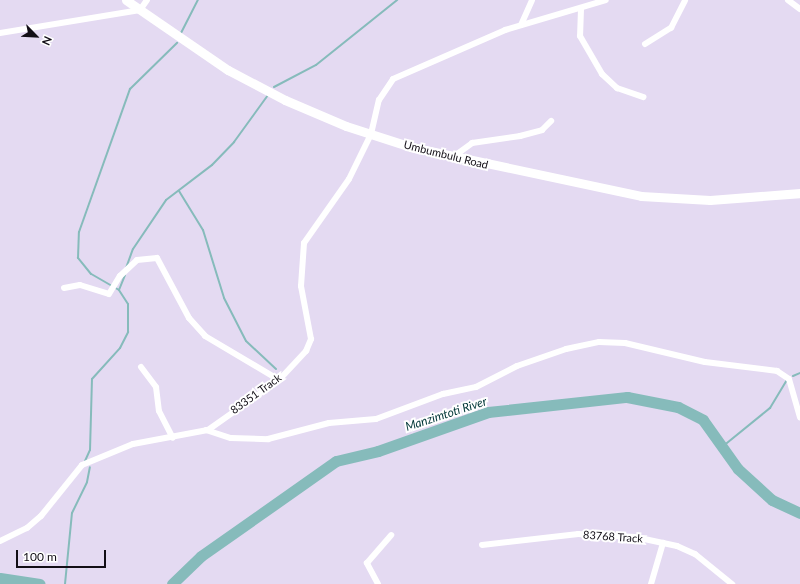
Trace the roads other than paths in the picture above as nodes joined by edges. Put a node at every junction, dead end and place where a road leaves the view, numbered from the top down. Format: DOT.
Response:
graph roads {
  1 [pos="126,0"];
  2 [pos="147,0"];
  3 [pos="532,0"];
  4 [pos="606,0"];
  5 [pos="685,0"];
  6 [pos="788,0"];
  7 [pos="581,9"];
  8 [pos="800,9"];
  9 [pos="140,10"];
  10 [pos="521,25"];
  11 [pos="0,33"];
  12 [pos="645,44"];
  13 [pos="643,97"];
  14 [pos="552,121"];
  15 [pos="371,134"];
  16 [pos="453,157"];
  17 [pos="800,193"];
  18 [pos="64,288"];
  19 [pos="141,367"];
  20 [pos="278,380"];
  21 [pos="800,417"];
  22 [pos="206,430"];
  23 [pos="173,438"];
  24 [pos="391,535"];
  25 [pos="0,541"];
  26 [pos="663,542"];
  27 [pos="482,545"];
  28 [pos="378,584"];
  29 [pos="651,584"];
  30 [pos="732,584"];
  1 -- 9 [label="main road, Umbumbulu Road"];
  2 -- 9 [label="street"];
  3 -- 10 [label="street"];
  4 -- 7 [label="street, 83351 Track"];
  5 -- 12 [label="street"];
  6 -- 8 [label="street"];
  7 -- 10 [label="street, 83351 Track"];
  7 -- 13 [label="street"];
  9 -- 11 [label="street"];
  9 -- 15 [label="main road, Umbumbulu Road"];
  10 -- 15 [label="street, 83351 Track"];
  14 -- 16 [label="street"];
  15 -- 16 [label="main road, Umbumbulu Road"];
  15 -- 20 [label="street, 83351 Track"];
  16 -- 17 [label="main road, Umbumbulu Road"];
  18 -- 20 [label="street"];
  19 -- 23 [label="street"];
  20 -- 22 [label="street, 83351 Track"];
  21 -- 22 [label="street"];
  22 -- 23 [label="street, 83351 Track"];
  23 -- 25 [label="street, 83351 Track"];
  24 -- 28 [label="street"];
  26 -- 27 [label="street, 83768 Track"];
  26 -- 29 [label="street"];
  26 -- 30 [label="street, 83768 Track"];
}
